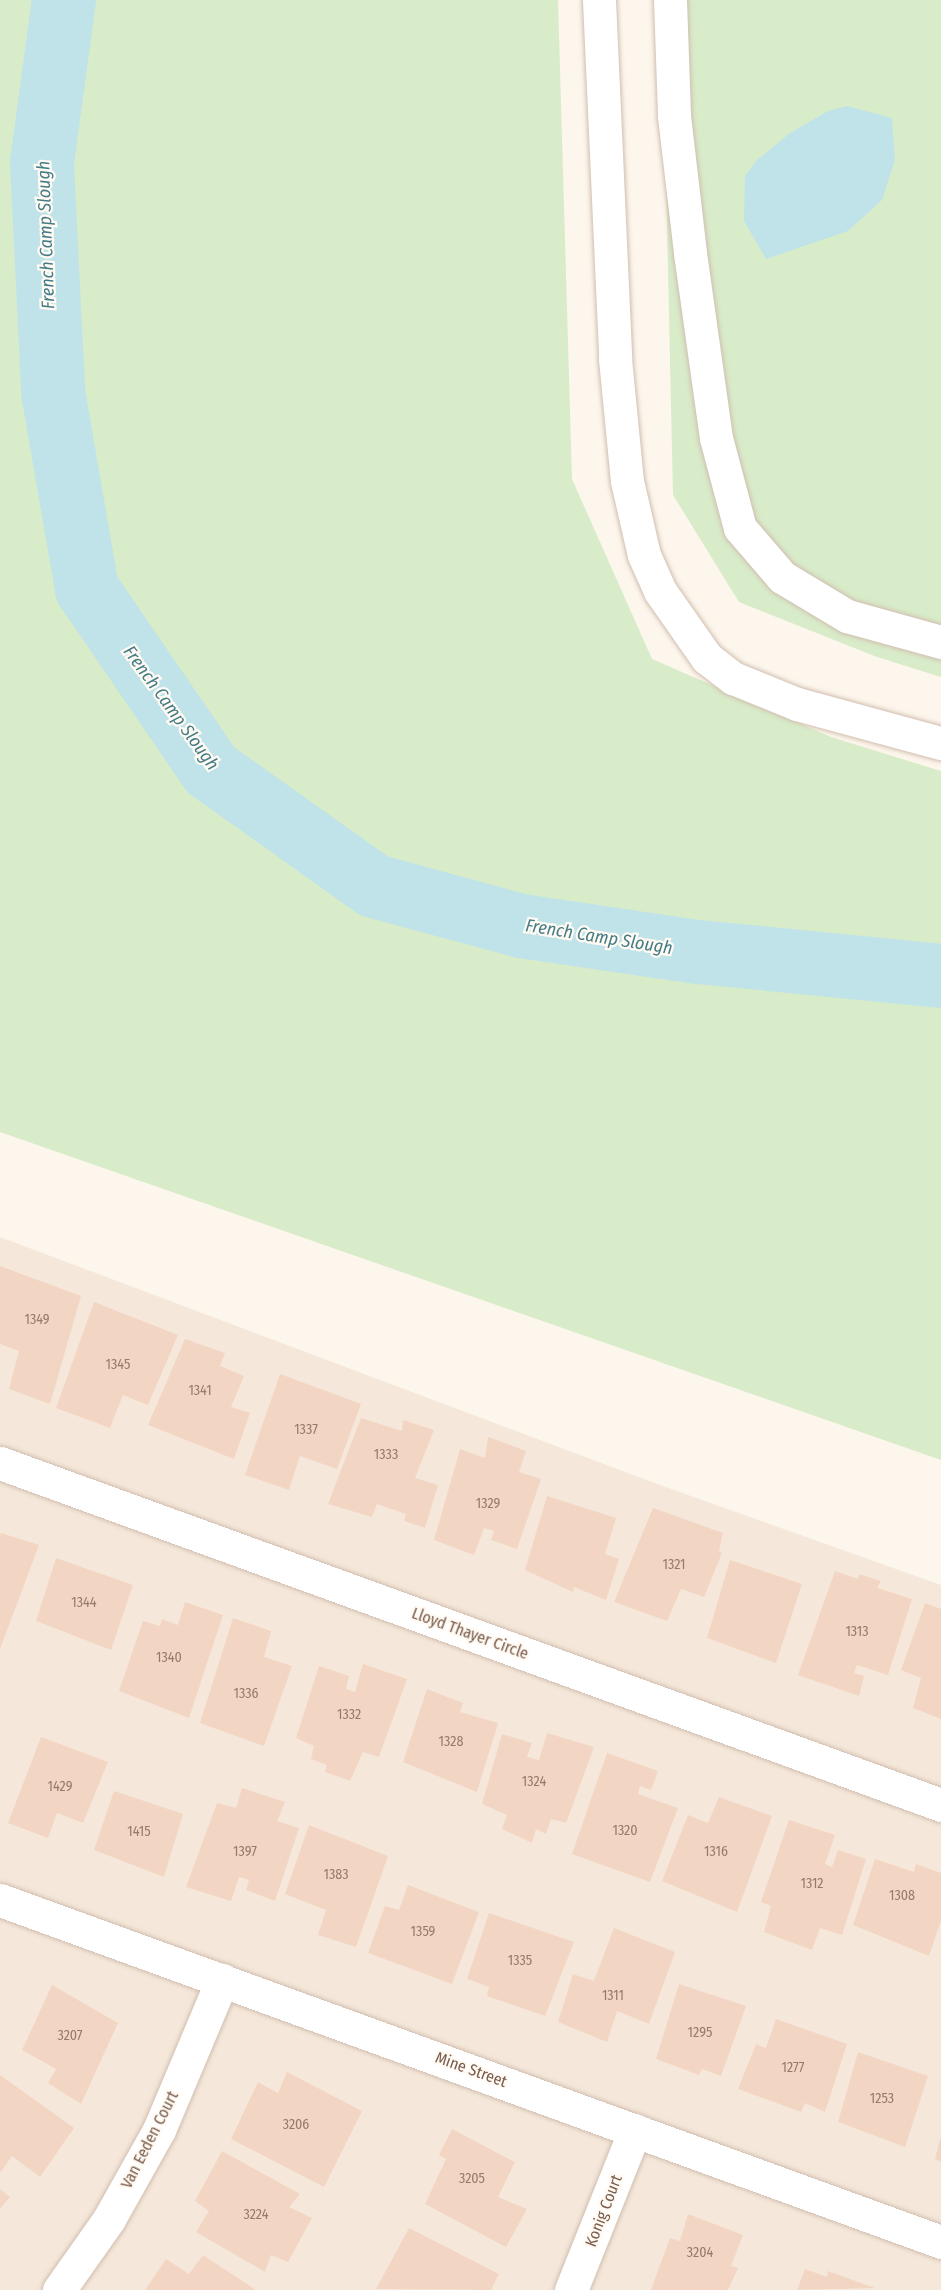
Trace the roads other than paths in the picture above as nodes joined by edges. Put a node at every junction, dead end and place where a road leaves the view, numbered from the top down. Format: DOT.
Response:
graph roads {
  1 [pos="599,0"];
  2 [pos="670,0"];
  3 [pos="941,642"];
  4 [pos="941,743"];
  5 [pos="0,1463"];
  6 [pos="941,1805"];
  7 [pos="0,1900"];
  8 [pos="222,1980"];
  9 [pos="636,2130"];
  10 [pos="941,2242"];
  11 [pos="58,2290"];
  12 [pos="571,2290"];
  1 -- 4 [label="street"];
  2 -- 3 [label="street"];
  5 -- 6 [label="street, Lloyd Thayer Circle"];
  7 -- 8 [label="street, Mine Street"];
  8 -- 9 [label="street, Mine Street"];
  8 -- 11 [label="street, Van Eeden Court"];
  9 -- 10 [label="street, Mine Street"];
  9 -- 12 [label="street, Konig Court"];
}
